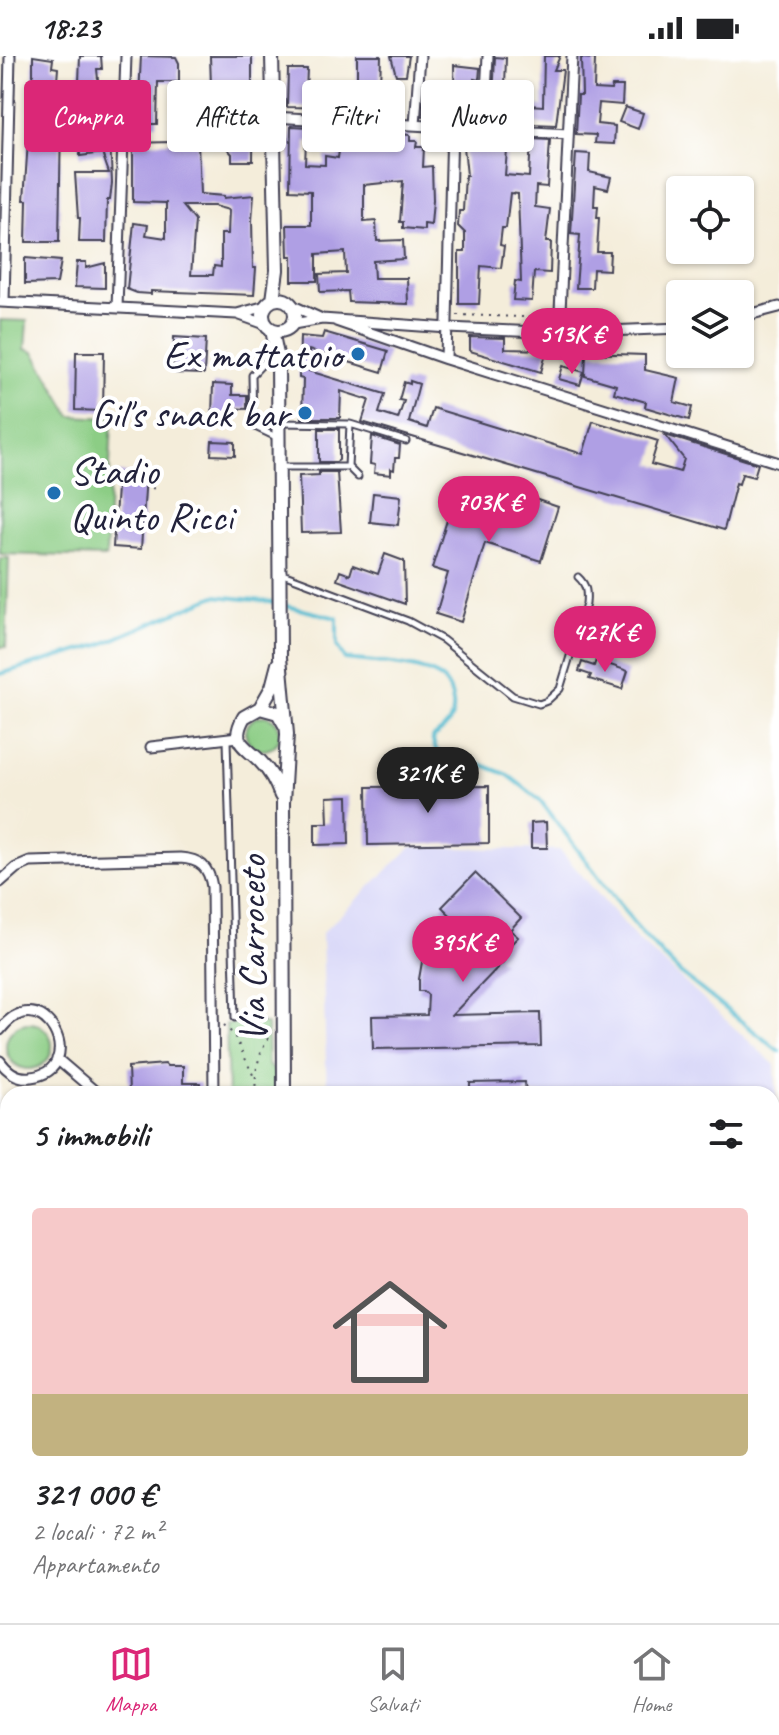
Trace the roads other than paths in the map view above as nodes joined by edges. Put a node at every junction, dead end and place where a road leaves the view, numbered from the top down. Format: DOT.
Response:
graph roads {
  1 [pos="10,56"];
  2 [pos="126,56"];
  3 [pos="272,56"];
  4 [pos="420,56"];
  5 [pos="488,56"];
  6 [pos="572,56"];
  7 [pos="5,72"];
  8 [pos="272,80"];
  9 [pos="487,80"];
  10 [pos="286,118"];
  11 [pos="415,125"];
  12 [pos="421,125"];
  13 [pos="534,132"];
  14 [pos="568,134"];
  15 [pos="274,152"];
  16 [pos="452,152"];
  17 [pos="2,302"];
  18 [pos="280,303"];
  19 [pos="779,307"];
  20 [pos="117,308"];
  21 [pos="754,313"];
  22 [pos="237,314"];
  23 [pos="322,319"];
  24 [pos="336,321"];
  25 [pos="292,326"];
  26 [pos="269,327"];
  27 [pos="448,328"];
  28 [pos="666,329"];
  29 [pos="559,333"];
  30 [pos="277,355"];
  31 [pos="446,359"];
  32 [pos="278,423"];
  33 [pos="350,424"];
  34 [pos="278,438"];
  35 [pos="406,441"];
  36 [pos="779,463"];
  37 [pos="279,467"];
  38 [pos="348,467"];
  39 [pos="358,477"];
  40 [pos="279,572"];
  41 [pos="578,577"];
  42 [pos="280,657"];
  43 [pos="260,708"];
  44 [pos="287,734"];
  45 [pos="233,738"];
  46 [pos="151,747"];
  47 [pos="256,757"];
  48 [pos="283,803"];
  49 [pos="0,882"];
  50 [pos="235,1018"];
  51 [pos="0,1030"];
  52 [pos="57,1059"];
  53 [pos="0,1061"];
  54 [pos="0,1071"];
  55 [pos="12,1073"];
  56 [pos="89,1086"];
  57 [pos="214,1086"];
  58 [pos="284,1086"];
  1 -- 7 [label="street"];
  2 -- 20 [label="street"];
  3 -- 8 [label="street"];
  4 -- 11 [label="street"];
  5 -- 9 [label="street"];
  6 -- 14 [label="street"];
  7 -- 17 [label="street"];
  10 -- 11 [label="street"];
  11 -- 12 [label="street"];
  13 -- 14 [label="street"];
  14 -- 29 [label="street"];
  15 -- 18 [label="street"];
  16 -- 27 [label="street"];
  17 -- 20 [label="street"];
  18 -- 22 [label="street"];
  18 -- 23 [label="street"];
  18 -- 25 [label="street"];
  18 -- 26 [label="street"];
  19 -- 21 [label="street"];
  20 -- 22 [label="street"];
  22 -- 26 [label="street"];
  23 -- 24 [label="street"];
  23 -- 25 [label="street"];
  24 -- 27 [label="street"];
  24 -- 31 [label="street"];
  25 -- 26 [label="street"];
  25 -- 30 [label="street, Via Carroceto"];
  26 -- 30 [label="street, Via Carroceto"];
  27 -- 29 [label="street"];
  27 -- 31 [label="street"];
  28 -- 29 [label="street"];
  30 -- 32 [label="street, Via Carroceto"];
  30 -- 34 [label="lane"];
  31 -- 36 [label="street"];
  32 -- 33 [label="lane"];
  32 -- 34 [label="street, Via Carroceto"];
  33 -- 35 [label="lane"];
  33 -- 38 [label="lane"];
  34 -- 37 [label="street, Via Carroceto"];
  37 -- 38 [label="lane"];
  37 -- 40 [label="street, Via Carroceto"];
  38 -- 39 [label="lane"];
  40 -- 41 [label="lane"];
  40 -- 42 [label="street, Via Carroceto"];
  42 -- 43 [label="street, Via Carroceto"];
  42 -- 44 [label="street, Via Carroceto"];
  43 -- 44 [label="street"];
  43 -- 45 [label="street, Via Carroceto"];
  44 -- 47 [label="street"];
  44 -- 48 [label="street, Via Carroceto"];
  45 -- 46 [label="street"];
  45 -- 47 [label="street, Via Carroceto"];
  45 -- 50 [label="lane"];
  47 -- 48 [label="street, Via Carroceto"];
  48 -- 58 [label="street, Via Carroceto"];
  49 -- 57 [label="street"];
  51 -- 52 [label="street"];
  52 -- 55 [label="street"];
  52 -- 56 [label="street"];
  53 -- 55 [label="street"];
  54 -- 55 [label="street"];
}
